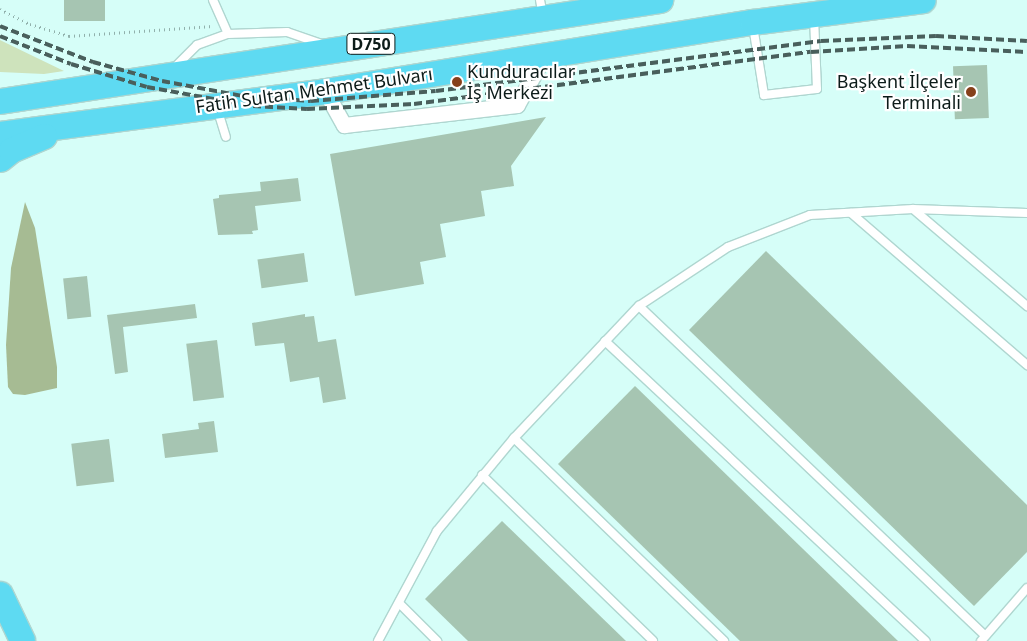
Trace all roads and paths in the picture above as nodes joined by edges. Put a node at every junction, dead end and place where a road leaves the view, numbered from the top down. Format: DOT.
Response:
graph roads {
  1 [pos="213,0"];
  2 [pos="660,0"];
  3 [pos="923,0"];
  4 [pos="0,9"];
  5 [pos="542,9"];
  6 [pos="814,13"];
  7 [pos="752,22"];
  8 [pos="224,25"];
  9 [pos="228,34"];
  10 [pos="334,49"];
  11 [pos="545,54"];
  12 [pos="168,74"];
  13 [pos="0,82"];
  14 [pos="82,88"];
  15 [pos="325,91"];
  16 [pos="0,101"];
  17 [pos="216,105"];
  18 [pos="92,122"];
  19 [pos="0,134"];
  20 [pos="226,137"];
  21 [pos="0,159"];
  22 [pos="912,209"];
  23 [pos="851,212"];
  24 [pos="1027,213"];
  25 [pos="639,306"];
  26 [pos="1027,306"];
  27 [pos="605,341"];
  28 [pos="1027,365"];
  29 [pos="514,438"];
  30 [pos="482,475"];
  31 [pos="1027,588"];
  32 [pos="0,594"];
  33 [pos="399,603"];
  34 [pos="983,638"];
  35 [pos="22,640"];
  36 [pos="378,641"];
  37 [pos="437,641"];
  38 [pos="653,641"];
  39 [pos="724,641"];
  40 [pos="926,641"];
  1 -- 8 [label="lane"];
  2 -- 5 [label="highway, Fatih Sultan Mehmet Bulvarı / D750"];
  3 -- 6 [label="highway, Fatih Sultan Mehmet Bulvarı / D750"];
  4 -- 8 [label="path"];
  5 -- 10 [label="highway, Fatih Sultan Mehmet Bulvarı / D750"];
  6 -- 7 [label="highway, Fatih Sultan Mehmet Bulvarı / D750"];
  6 -- 7 [label="lane"];
  7 -- 11 [label="highway, Fatih Sultan Mehmet Bulvarı / D750"];
  8 -- 9 [label="lane"];
  9 -- 10 [label="lane"];
  9 -- 12 [label="lane"];
  10 -- 12 [label="highway, Fatih Sultan Mehmet Bulvarı / D750"];
  11 -- 15 [label="highway, Fatih Sultan Mehmet Bulvarı / D750"];
  11 -- 15 [label="street"];
  12 -- 14 [label="highway, Fatih Sultan Mehmet Bulvarı / D750"];
  13 -- 14 [label="highway"];
  14 -- 16 [label="highway, Fatih Sultan Mehmet Bulvarı / D750"];
  15 -- 17 [label="highway, Fatih Sultan Mehmet Bulvarı / D750"];
  17 -- 18 [label="highway, Fatih Sultan Mehmet Bulvarı / D750"];
  17 -- 20 [label="lane"];
  18 -- 19 [label="highway, Fatih Sultan Mehmet Bulvarı / D750"];
  18 -- 21 [label="highway"];
  22 -- 23 [label="lane"];
  22 -- 24 [label="lane"];
  22 -- 26 [label="lane"];
  23 -- 25 [label="lane"];
  23 -- 28 [label="lane"];
  25 -- 27 [label="lane"];
  25 -- 34 [label="lane"];
  27 -- 29 [label="lane"];
  27 -- 40 [label="lane"];
  29 -- 30 [label="lane"];
  29 -- 39 [label="lane"];
  30 -- 33 [label="lane"];
  30 -- 38 [label="lane"];
  31 -- 34 [label="lane"];
  32 -- 35 [label="highway"];
  33 -- 36 [label="lane"];
  33 -- 37 [label="lane"];
}
